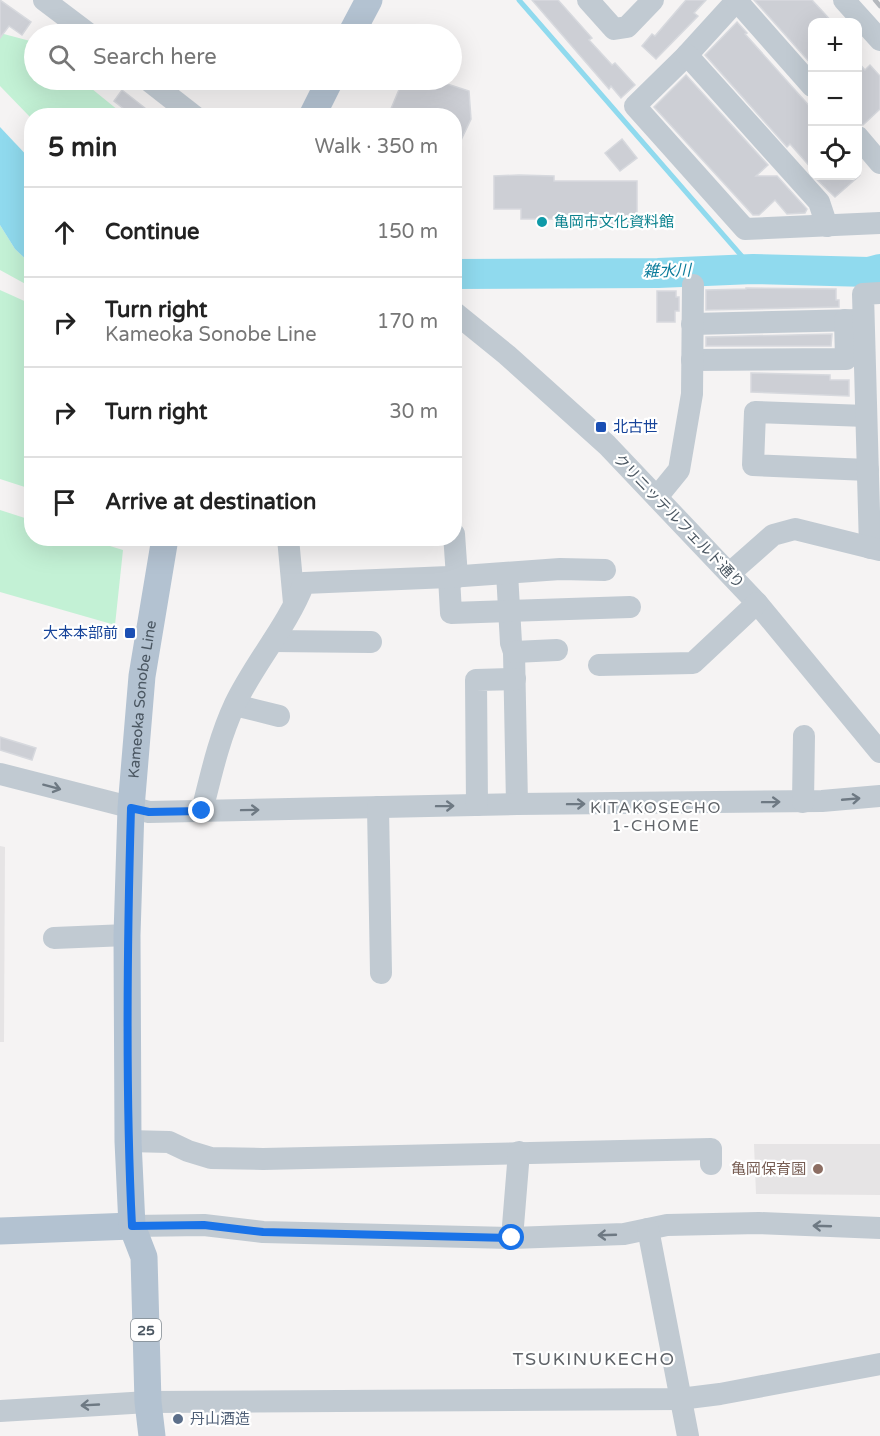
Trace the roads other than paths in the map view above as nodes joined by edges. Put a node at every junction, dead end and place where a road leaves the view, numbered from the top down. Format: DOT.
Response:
graph roads {
  1 [pos="44,0"];
  2 [pos="588,0"];
  3 [pos="653,0"];
  4 [pos="737,0"];
  5 [pos="844,0"];
  6 [pos="76,24"];
  7 [pos="880,40"];
  8 [pos="687,55"];
  9 [pos="808,80"];
  10 [pos="161,90"];
  11 [pos="325,90"];
  12 [pos="184,108"];
  13 [pos="316,108"];
  14 [pos="862,142"];
  15 [pos="880,163"];
  16 [pos="880,223"];
  17 [pos="827,226"];
  18 [pos="693,285"];
  19 [pos="880,293"];
  20 [pos="462,319"];
  21 [pos="854,320"];
  22 [pos="692,324"];
  23 [pos="692,360"];
  24 [pos="866,416"];
  25 [pos="868,470"];
  26 [pos="657,497"];
  27 [pos="164,546"];
  28 [pos="289,546"];
  29 [pos="454,546"];
  30 [pos="875,549"];
  31 [pos="605,570"];
  32 [pos="507,573"];
  33 [pos="730,573"];
  34 [pos="453,577"];
  35 [pos="757,603"];
  36 [pos="630,607"];
  37 [pos="294,608"];
  38 [pos="509,611"];
  39 [pos="273,641"];
  40 [pos="370,642"];
  41 [pos="557,650"];
  42 [pos="514,652"];
  43 [pos="599,665"];
  44 [pos="515,679"];
  45 [pos="235,705"];
  46 [pos="279,716"];
  47 [pos="804,736"];
  48 [pos="880,752"];
  49 [pos="0,774"];
  50 [pos="880,796"];
  51 [pos="803,802"];
  52 [pos="517,804"];
  53 [pos="477,805"];
  54 [pos="378,807"];
  55 [pos="131,808"];
  56 [pos="202,811"];
  57 [pos="127,935"];
  58 [pos="54,938"];
  59 [pos="381,973"];
  60 [pos="128,1141"];
  61 [pos="519,1152"];
  62 [pos="711,1164"];
  63 [pos="132,1226"];
  64 [pos="880,1228"];
  65 [pos="648,1229"];
  66 [pos="0,1231"];
  67 [pos="512,1238"];
  68 [pos="880,1364"];
  69 [pos="680,1399"];
  70 [pos="148,1402"];
  71 [pos="0,1411"];
  72 [pos="152,1436"];
  73 [pos="688,1436"];
  1 -- 6 [label="street"];
  2 -- 3 [label="street"];
  4 -- 8 [label="street"];
  4 -- 9 [label="street"];
  5 -- 7 [label="street"];
  8 -- 17 [label="street"];
  8 -- 17 [label="street"];
  10 -- 12 [label="street"];
  11 -- 13 [label="main road"];
  14 -- 15 [label="street"];
  16 -- 17 [label="street"];
  18 -- 22 [label="street"];
  19 -- 21 [label="street"];
  20 -- 26 [label="street, クリニッテルフェルド通り"];
  21 -- 22 [label="street"];
  21 -- 23 [label="street"];
  21 -- 24 [label="street"];
  22 -- 23 [label="street"];
  23 -- 26 [label="street"];
  24 -- 25 [label="street"];
  24 -- 25 [label="street"];
  25 -- 30 [label="street"];
  26 -- 33 [label="street, クリニッテルフェルド通り"];
  27 -- 55 [label="main road, Kameoka Sonobe Line / 25"];
  28 -- 37 [label="street"];
  29 -- 34 [label="street"];
  30 -- 33 [label="street"];
  31 -- 32 [label="street"];
  32 -- 34 [label="street"];
  32 -- 38 [label="street"];
  33 -- 35 [label="street, クリニッテルフェルド通り"];
  34 -- 37 [label="street"];
  34 -- 38 [label="street"];
  35 -- 43 [label="street"];
  35 -- 48 [label="street, クリニッテルフェルド通り"];
  36 -- 38 [label="street"];
  37 -- 39 [label="street"];
  38 -- 42 [label="street"];
  39 -- 40 [label="street"];
  39 -- 45 [label="street"];
  41 -- 42 [label="street"];
  42 -- 44 [label="street"];
  44 -- 52 [label="street"];
  44 -- 53 [label="street"];
  45 -- 46 [label="street"];
  45 -- 56 [label="street"];
  47 -- 51 [label="street"];
  49 -- 55 [label="street, one-way"];
  51 -- 50 [label="street, one-way"];
  52 -- 51 [label="street, one-way"];
  52 -- 53 [label="street"];
  54 -- 53 [label="street, one-way"];
  56 -- 54 [label="street, one-way"];
  54 -- 59 [label="street"];
  55 -- 56 [label="street"];
  55 -- 57 [label="main road, Kameoka Sonobe Line / 25"];
  57 -- 58 [label="street"];
  57 -- 60 [label="main road, Kameoka Sonobe Line / 25"];
  60 -- 61 [label="street"];
  60 -- 63 [label="main road, Kameoka Sonobe Line / 25"];
  61 -- 62 [label="street"];
  61 -- 67 [label="street"];
  63 -- 66 [label="main road"];
  63 -- 67 [label="street"];
  63 -- 70 [label="main road, Kameoka Sonobe Line / 25"];
  64 -- 65 [label="street, one-way"];
  65 -- 67 [label="street, one-way"];
  65 -- 69 [label="street"];
  68 -- 69 [label="street"];
  69 -- 70 [label="street"];
  69 -- 73 [label="street"];
  70 -- 71 [label="street, one-way"];
  70 -- 72 [label="main road, Kameoka Sonobe Line / 25"];
}
